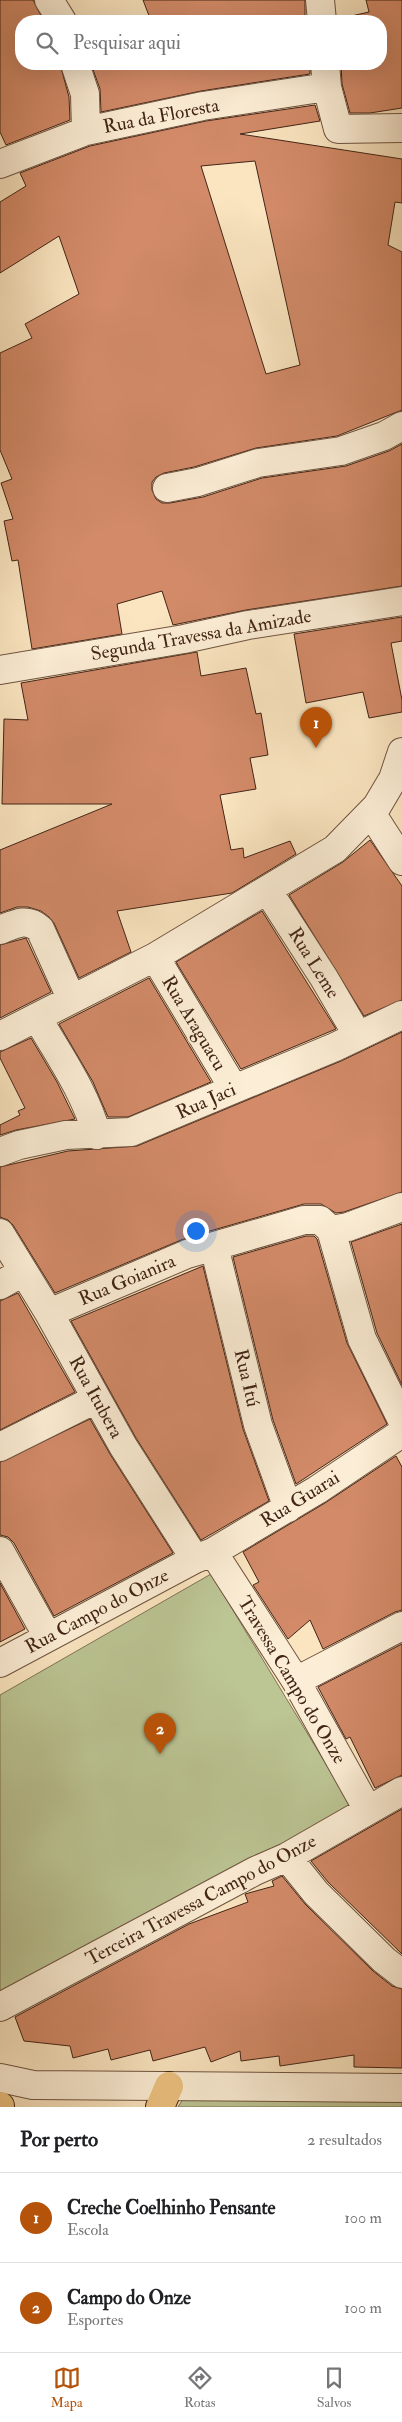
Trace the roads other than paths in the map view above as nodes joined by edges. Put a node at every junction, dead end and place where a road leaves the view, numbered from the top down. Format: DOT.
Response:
graph roads {
  1 [pos="49,0"];
  2 [pos="320,0"];
  3 [pos="58,15"];
  4 [pos="321,15"];
  5 [pos="78,70"];
  6 [pos="326,75"];
  7 [pos="402,128"];
  8 [pos="86,131"];
  9 [pos="0,164"];
  10 [pos="402,426"];
  11 [pos="167,488"];
  12 [pos="402,601"];
  13 [pos="0,670"];
  14 [pos="402,752"];
  15 [pos="370,816"];
  16 [pos="399,851"];
  17 [pos="268,891"];
  18 [pos="0,930"];
  19 [pos="155,958"];
  20 [pos="71,998"];
  21 [pos="402,1015"];
  22 [pos="37,1017"];
  23 [pos="0,1036"];
  24 [pos="358,1036"];
  25 [pos="234,1089"];
  26 [pos="97,1134"];
  27 [pos="0,1152"];
  28 [pos="402,1207"];
  29 [pos="331,1230"];
  30 [pos="0,1233"];
  31 [pos="214,1246"];
  32 [pos="12,1279"];
  33 [pos="49,1313"];
  34 [pos="96,1399"];
  35 [pos="402,1420"];
  36 [pos="402,1433"];
  37 [pos="0,1447"];
  38 [pos="288,1508"];
  39 [pos="0,1551"];
  40 [pos="204,1556"];
  41 [pos="402,1626"];
  42 [pos="48,1637"];
  43 [pos="0,1663"];
  44 [pos="296,1681"];
  45 [pos="402,1791"];
  46 [pos="368,1810"];
  47 [pos="287,1856"];
  48 [pos="402,1974"];
  49 [pos="0,2007"];
  50 [pos="0,2078"];
  51 [pos="402,2088"];
  52 [pos="164,2097"];
  1 -- 3 [label="street"];
  2 -- 4 [label="street"];
  5 -- 8 [label="street"];
  6 -- 7 [label="street"];
  6 -- 8 [label="street, Rua da Floresta"];
  8 -- 9 [label="street, Rua da Floresta"];
  10 -- 11 [label="street"];
  12 -- 13 [label="street, Segunda Travessa da Amizade"];
  14 -- 15 [label="street"];
  15 -- 16 [label="street"];
  15 -- 17 [label="street"];
  17 -- 19 [label="street"];
  17 -- 24 [label="street, Rua Leme"];
  18 -- 20 [label="street"];
  19 -- 20 [label="street"];
  19 -- 25 [label="street, Rua Araguacu"];
  20 -- 22 [label="street"];
  21 -- 24 [label="street, Rua Jaci"];
  22 -- 23 [label="street"];
  22 -- 26 [label="street"];
  24 -- 25 [label="street, Rua Jaci"];
  25 -- 26 [label="street, Rua Jaci"];
  26 -- 27 [label="street, Rua Jaci"];
  28 -- 29 [label="street"];
  29 -- 31 [label="street, Rua Goianira"];
  29 -- 35 [label="street"];
  30 -- 32 [label="street, Rua Itubera"];
  31 -- 33 [label="street, Rua Goianira"];
  31 -- 38 [label="street, Rua Itú"];
  32 -- 33 [label="street, Rua Itubera"];
  33 -- 34 [label="street, Rua Itubera"];
  34 -- 37 [label="street"];
  34 -- 40 [label="street, Rua Itubera"];
  36 -- 38 [label="street, Rua Guarai"];
  38 -- 40 [label="street, Rua Guarai"];
  39 -- 42 [label="street"];
  40 -- 42 [label="street, Rua Campo do Onze"];
  40 -- 44 [label="street, Travessa Campo do Onze"];
  41 -- 44 [label="street"];
  42 -- 43 [label="street, Rua Campo do Onze"];
  44 -- 46 [label="street, Travessa Campo do Onze"];
  45 -- 46 [label="street, Terceira Travessa Campo do Onze"];
  46 -- 47 [label="street, Terceira Travessa Campo do Onze"];
  47 -- 48 [label="street"];
  47 -- 49 [label="street, Terceira Travessa Campo do Onze"];
  50 -- 52 [label="street"];
  51 -- 52 [label="street"];
}
